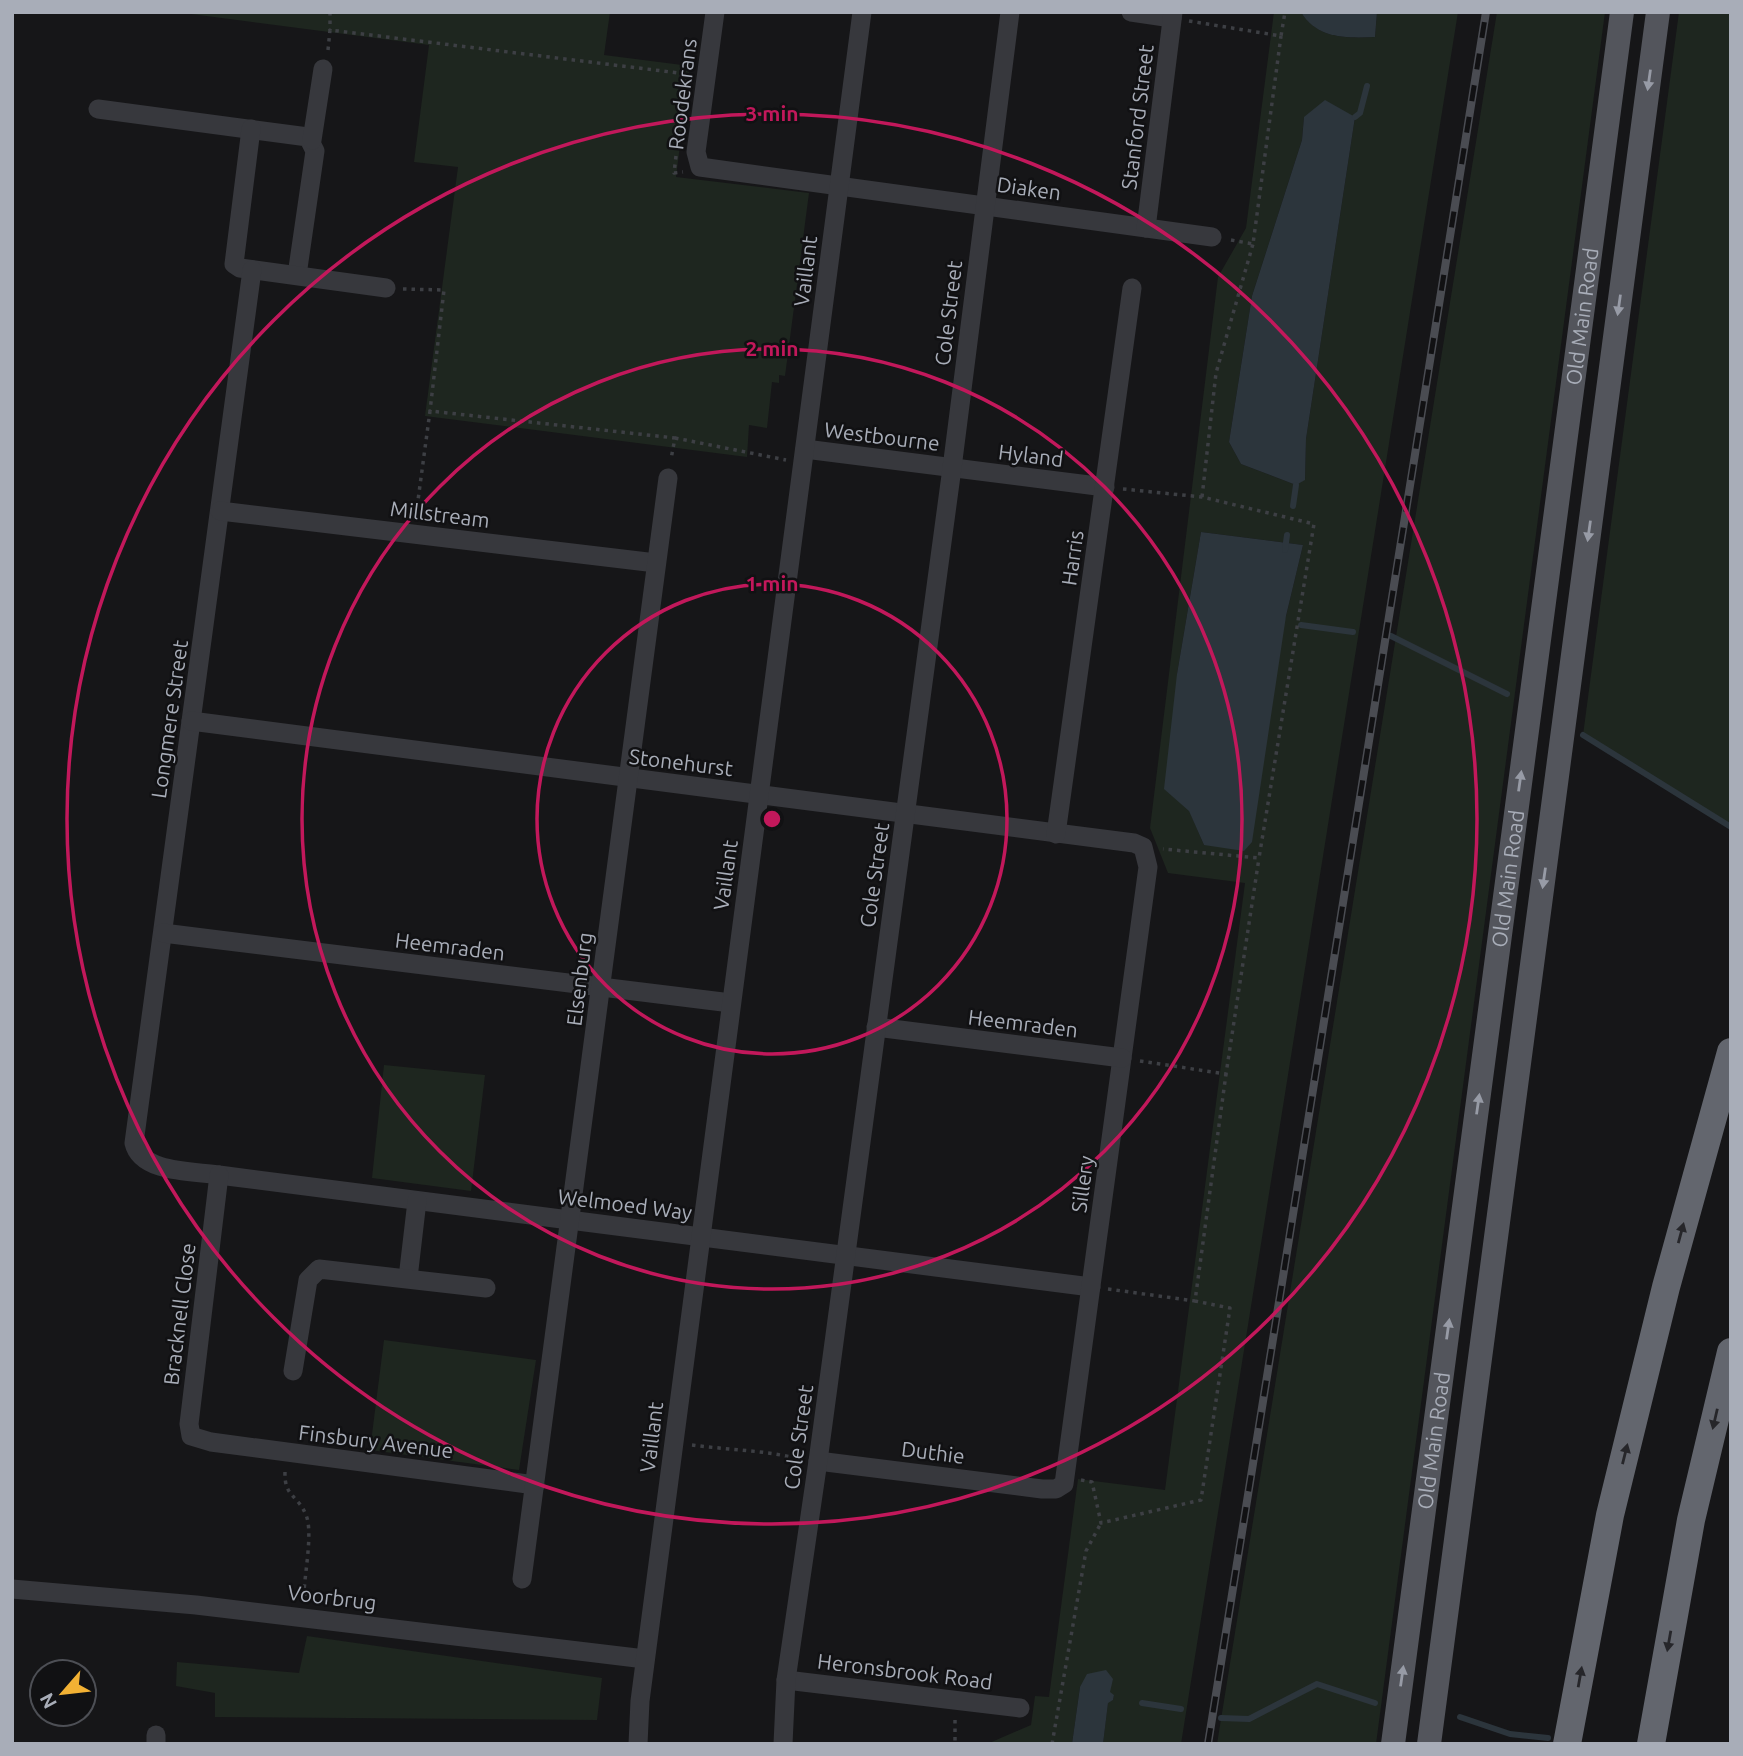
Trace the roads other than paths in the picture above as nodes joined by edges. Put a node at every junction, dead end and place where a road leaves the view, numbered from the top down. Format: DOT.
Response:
graph roads {
  1 [pos="715,12"];
  2 [pos="862,12"];
  3 [pos="1010,12"];
  4 [pos="1131,12"];
  5 [pos="1622,12"];
  6 [pos="1658,12"];
  7 [pos="1173,15"];
  8 [pos="323,69"];
  9 [pos="98,109"];
  10 [pos="251,128"];
  11 [pos="312,140"];
  12 [pos="839,185"];
  13 [pos="984,205"];
  14 [pos="1146,228"];
  15 [pos="1212,237"];
  16 [pos="252,270"];
  17 [pos="297,275"];
  18 [pos="386,288"];
  19 [pos="1132,289"];
  20 [pos="804,456"];
  21 [pos="952,468"];
  22 [pos="668,478"];
  23 [pos="1105,487"];
  24 [pos="220,510"];
  25 [pos="656,563"];
  26 [pos="191,721"];
  27 [pos="628,778"];
  28 [pos="759,795"];
  29 [pos="905,814"];
  30 [pos="1056,834"];
  31 [pos="1148,866"];
  32 [pos="163,933"];
  33 [pos="601,987"];
  34 [pos="731,1003"];
  35 [pos="876,1027"];
  36 [pos="1731,1052"];
  37 [pos="1122,1058"];
  38 [pos="153,1164"];
  39 [pos="219,1175"];
  40 [pos="417,1201"];
  41 [pos="570,1220"];
  42 [pos="699,1237"];
  43 [pos="845,1256"];
  44 [pos="408,1278"];
  45 [pos="1091,1287"];
  46 [pos="486,1288"];
  47 [pos="1731,1352"];
  48 [pos="293,1371"];
  49 [pos="211,1442"];
  50 [pos="818,1461"];
  51 [pos="535,1485"];
  52 [pos="1042,1489"];
  53 [pos="522,1579"];
  54 [pos="12,1589"];
  55 [pos="645,1659"];
  56 [pos="786,1679"];
  57 [pos="1020,1708"];
  58 [pos="638,1744"];
  59 [pos="783,1744"];
  60 [pos="1393,1744"];
  61 [pos="1429,1744"];
  62 [pos="1567,1744"];
  63 [pos="1651,1744"];
  1 -- 12 [label="street, Roodekrans"];
  2 -- 12 [label="street, Vaillant"];
  3 -- 13 [label="street, Cole Street"];
  4 -- 7 [label="street"];
  60 -- 5 [label="main road, Old Main Road, one-way"];
  6 -- 61 [label="main road, Old Main Road, one-way"];
  7 -- 14 [label="street, Stanford Street"];
  8 -- 11 [label="street"];
  9 -- 10 [label="street"];
  10 -- 11 [label="street"];
  10 -- 16 [label="street"];
  11 -- 17 [label="street"];
  12 -- 13 [label="street, Diaken"];
  12 -- 20 [label="street, Vaillant"];
  13 -- 14 [label="street, Diaken"];
  13 -- 21 [label="street, Cole Street"];
  14 -- 15 [label="street, Diaken"];
  16 -- 17 [label="street"];
  16 -- 24 [label="street, Longmere Street"];
  17 -- 18 [label="street"];
  19 -- 23 [label="street, Harris"];
  20 -- 21 [label="street, Westbourne"];
  20 -- 28 [label="street, Vaillant"];
  21 -- 23 [label="street, Hyland"];
  21 -- 29 [label="street, Cole Street"];
  22 -- 25 [label="street, Elsenburg"];
  23 -- 30 [label="street, Harris"];
  24 -- 25 [label="street, Millstream"];
  24 -- 26 [label="street, Longmere Street"];
  25 -- 27 [label="street, Elsenburg"];
  26 -- 27 [label="street, Stonehurst"];
  26 -- 32 [label="street, Longmere Street"];
  27 -- 28 [label="street, Stonehurst"];
  27 -- 33 [label="street, Elsenburg"];
  28 -- 29 [label="street, Stonehurst"];
  28 -- 34 [label="street, Vaillant"];
  29 -- 30 [label="street, Stonehurst"];
  29 -- 35 [label="street, Cole Street"];
  30 -- 31 [label="street, Stonehurst"];
  31 -- 37 [label="street, Sillery"];
  32 -- 33 [label="street, Heemraden"];
  32 -- 38 [label="street, Longmere Street"];
  33 -- 34 [label="street, Heemraden"];
  33 -- 41 [label="street, Elsenburg"];
  34 -- 42 [label="street, Vaillant"];
  35 -- 37 [label="street, Heemraden"];
  35 -- 43 [label="street, Cole Street"];
  62 -- 36 [label="highway, one-way"];
  37 -- 45 [label="street, Sillery"];
  38 -- 39 [label="street, Welmoed Way"];
  39 -- 40 [label="street, Welmoed Way"];
  39 -- 49 [label="street, Bracknell Close"];
  40 -- 41 [label="street, Welmoed Way"];
  40 -- 44 [label="street"];
  41 -- 42 [label="street, Welmoed Way"];
  41 -- 51 [label="street, Elsenburg"];
  42 -- 43 [label="street, Welmoed Way"];
  42 -- 55 [label="street, Vaillant"];
  43 -- 45 [label="street, Welmoed Way"];
  43 -- 50 [label="street, Cole Street"];
  44 -- 46 [label="street"];
  44 -- 48 [label="street"];
  45 -- 52 [label="street, Sillery"];
  47 -- 63 [label="highway, one-way"];
  49 -- 51 [label="street, Finsbury Avenue"];
  50 -- 52 [label="street, Duthie"];
  50 -- 56 [label="street, Cole Street"];
  51 -- 53 [label="street, Elsenburg"];
  54 -- 55 [label="street, Voorbrug"];
  55 -- 58 [label="street, Vaillant"];
  56 -- 57 [label="street, Heronsbrook Road"];
  56 -- 59 [label="street, Cole Street"];
}
